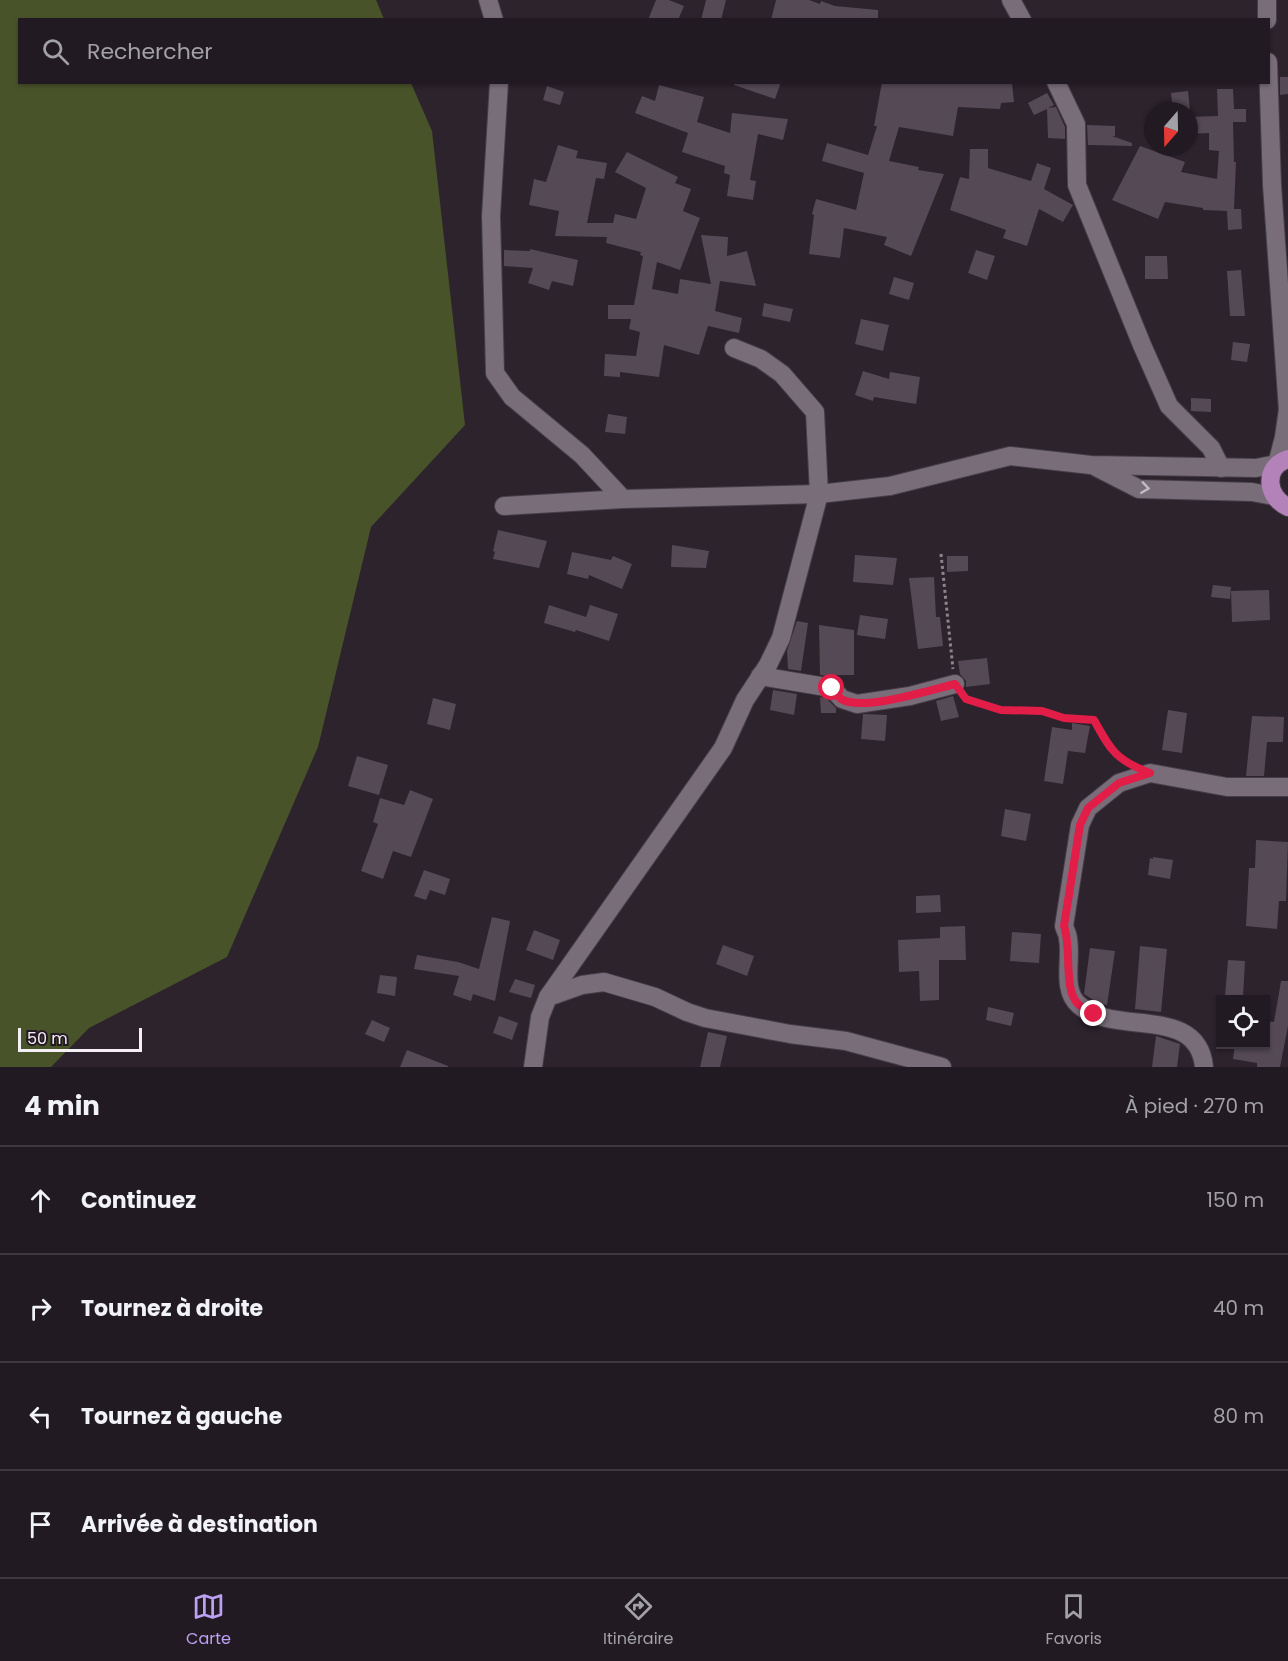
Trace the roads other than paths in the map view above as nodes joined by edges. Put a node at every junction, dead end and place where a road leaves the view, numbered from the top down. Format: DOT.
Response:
graph roads {
  1 [pos="488,0"];
  2 [pos="1011,0"];
  3 [pos="1267,0"];
  4 [pos="493,18"];
  5 [pos="1021,18"];
  6 [pos="1267,18"];
  7 [pos="499,84"];
  8 [pos="1057,84"];
  9 [pos="1270,84"];
  10 [pos="734,348"];
  11 [pos="1288,410"];
  12 [pos="1283,461"];
  13 [pos="1091,465"];
  14 [pos="1221,468"];
  15 [pos="819,494"];
  16 [pos="623,500"];
  17 [pos="1280,502"];
  18 [pos="504,506"];
  19 [pos="1288,519"];
  20 [pos="760,676"];
  21 [pos="955,684"];
  22 [pos="1288,787"];
  23 [pos="548,997"];
  24 [pos="533,1067"];
  25 [pos="942,1067"];
  26 [pos="1204,1067"];
  1 -- 4 [label="street"];
  2 -- 5 [label="street"];
  3 -- 6 [label="street"];
  7 -- 16 [label="street"];
  8 -- 14 [label="street"];
  9 -- 11 [label="street"];
  10 -- 15 [label="street"];
  11 -- 12 [label="street"];
  12 -- 14 [label="street"];
  12 -- 17 [label="main road"];
  13 -- 14 [label="street"];
  13 -- 15 [label="street"];
  13 -- 17 [label="street, one-way"];
  15 -- 16 [label="street"];
  15 -- 20 [label="street"];
  16 -- 18 [label="street"];
  17 -- 19 [label="street"];
  20 -- 21 [label="street"];
  20 -- 23 [label="street"];
  22 -- 26 [label="street"];
  23 -- 24 [label="street"];
  23 -- 25 [label="street"];
}
